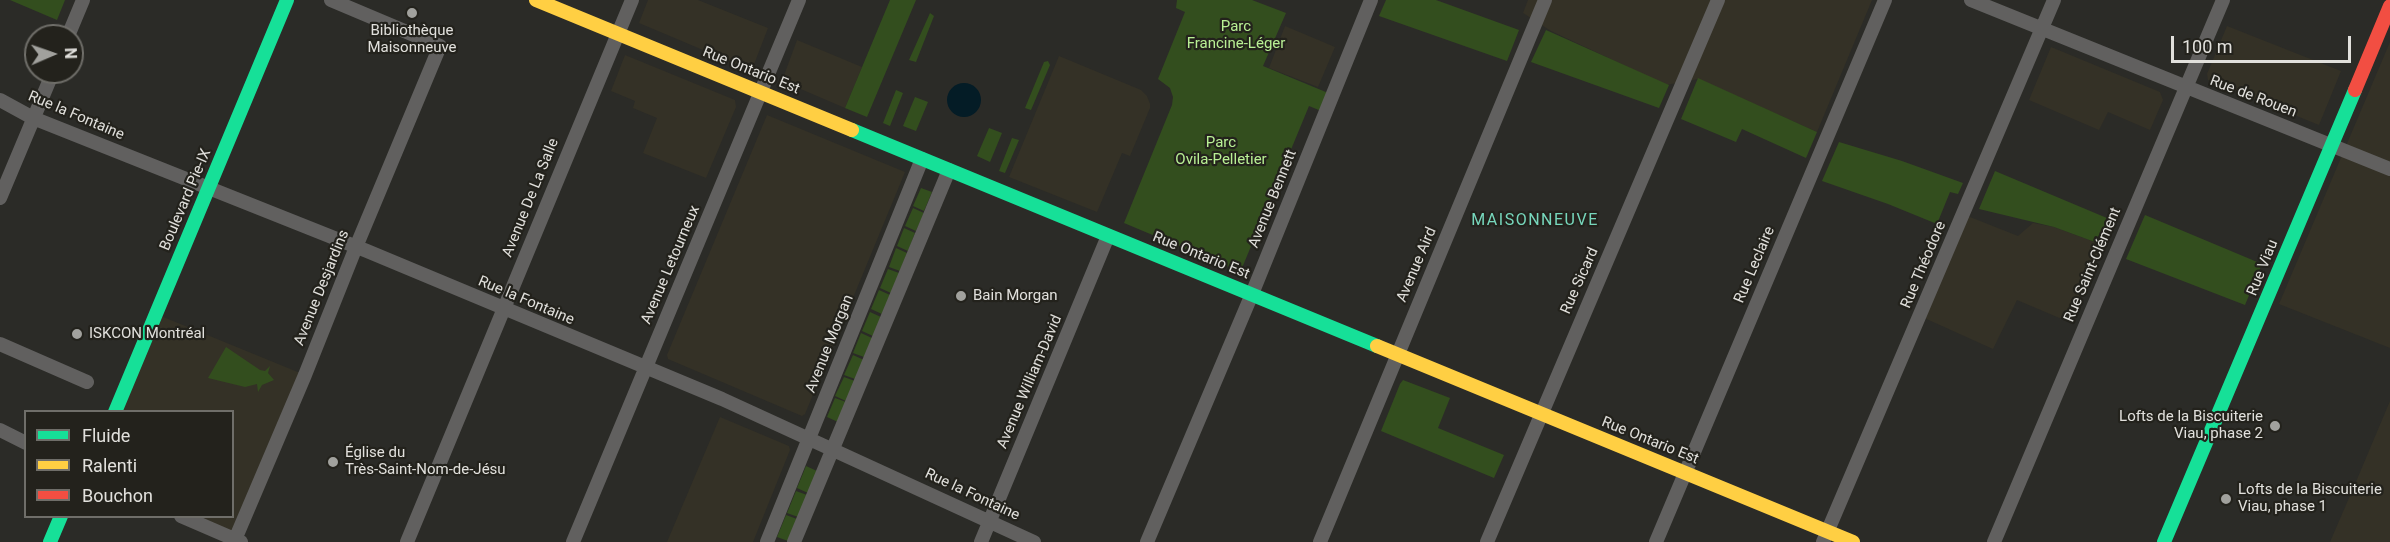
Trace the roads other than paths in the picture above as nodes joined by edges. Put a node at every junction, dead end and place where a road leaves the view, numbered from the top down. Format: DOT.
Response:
graph roads {
  1 [pos="82,0"];
  2 [pos="276,0"];
  3 [pos="287,0"];
  4 [pos="331,0"];
  5 [pos="536,0"];
  6 [pos="632,0"];
  7 [pos="799,0"];
  8 [pos="1371,0"];
  9 [pos="1545,0"];
  10 [pos="1718,0"];
  11 [pos="1885,0"];
  12 [pos="1971,0"];
  13 [pos="2054,0"];
  14 [pos="2223,0"];
  15 [pos="2390,6"];
  16 [pos="73,24"];
  17 [pos="2041,29"];
  18 [pos="618,34"];
  19 [pos="48,84"];
  20 [pos="2186,88"];
  21 [pos="761,92"];
  22 [pos="0,100"];
  23 [pos="33,118"];
  24 [pos="2331,145"];
  25 [pos="922,159"];
  26 [pos="2390,169"];
  27 [pos="949,170"];
  28 [pos="204,186"];
  29 [pos="0,198"];
  30 [pos="1108,236"];
  31 [pos="356,247"];
  32 [pos="1252,294"];
  33 [pos="502,309"];
  34 [pos="0,344"];
  35 [pos="1397,355"];
  36 [pos="645,367"];
  37 [pos="87,382"];
  38 [pos="106,410"];
  39 [pos="115,410"];
  40 [pos="1541,414"];
  41 [pos="0,430"];
  42 [pos="810,438"];
  43 [pos="24,442"];
  44 [pos="833,448"];
  45 [pos="1685,473"];
  46 [pos="61,518"];
  47 [pos="71,518"];
  48 [pos="185,518"];
  49 [pos="990,521"];
  50 [pos="1825,537"];
  51 [pos="237,541"];
  52 [pos="50,542"];
  53 [pos="61,542"];
  54 [pos="407,542"];
  55 [pos="573,542"];
  56 [pos="767,542"];
  57 [pos="794,542"];
  58 [pos="981,542"];
  59 [pos="1034,542"];
  60 [pos="1147,542"];
  61 [pos="1320,542"];
  62 [pos="1487,542"];
  63 [pos="1656,542"];
  64 [pos="1853,542"];
  65 [pos="1995,542"];
  66 [pos="2164,542"];
  1 -- 16 [label="street"];
  2 -- 28 [label="main road, Boulevard Pie-IX"];
  3 -- 28 [label="main road, Boulevard Pie-IX"];
  4 -- 31 [label="street, Avenue Desjardins"];
  5 -- 18 [label="main road, Rue Ontario Est"];
  6 -- 18 [label="street, Avenue De La Salle"];
  7 -- 21 [label="street, Avenue Letourneux"];
  8 -- 32 [label="street, Avenue Bennett"];
  9 -- 35 [label="street, Avenue Aird"];
  10 -- 40 [label="street, Rue Sicard"];
  11 -- 45 [label="street, Rue Leclaire"];
  12 -- 17 [label="street, Rue de Rouen"];
  13 -- 17 [label="street, Rue Théodore"];
  14 -- 20 [label="street, Rue Saint-Clément"];
  15 -- 24 [label="main road, Rue Viau"];
  17 -- 20 [label="street, Rue de Rouen"];
  17 -- 50 [label="street, Rue Théodore"];
  18 -- 21 [label="main road, Rue Ontario Est"];
  18 -- 33 [label="street, Avenue De La Salle"];
  19 -- 23 [label="street"];
  20 -- 24 [label="street, Rue de Rouen"];
  20 -- 65 [label="street, Rue Saint-Clément"];
  21 -- 25 [label="main road, Rue Ontario Est"];
  21 -- 36 [label="street, Avenue Letourneux"];
  22 -- 23 [label="street, Rue la Fontaine"];
  23 -- 28 [label="street, Rue la Fontaine"];
  23 -- 29 [label="street"];
  24 -- 26 [label="street, Rue de Rouen"];
  24 -- 66 [label="main road, Rue Viau"];
  25 -- 27 [label="main road, Rue Ontario Est"];
  25 -- 42 [label="street, Avenue Morgan"];
  27 -- 30 [label="main road, Rue Ontario Est"];
  27 -- 44 [label="street"];
  28 -- 31 [label="street, Rue la Fontaine"];
  28 -- 38 [label="main road, Boulevard Pie-IX"];
  28 -- 39 [label="main road, Boulevard Pie-IX"];
  30 -- 32 [label="main road, Rue Ontario Est"];
  30 -- 49 [label="street, Avenue William-David"];
  31 -- 33 [label="street, Rue la Fontaine"];
  31 -- 51 [label="street, Avenue Desjardins"];
  32 -- 35 [label="main road, Rue Ontario Est"];
  32 -- 60 [label="street, Avenue Bennett"];
  33 -- 36 [label="street, Rue la Fontaine"];
  33 -- 54 [label="street, Avenue De La Salle"];
  34 -- 37 [label="street"];
  35 -- 40 [label="main road, Rue Ontario Est"];
  35 -- 61 [label="street, Avenue Aird"];
  36 -- 42 [label="street, Rue la Fontaine"];
  36 -- 55 [label="street, Avenue Letourneux"];
  40 -- 45 [label="main road, Rue Ontario Est"];
  40 -- 62 [label="street, Rue Sicard"];
  41 -- 43 [label="street"];
  42 -- 44 [label="street, Rue la Fontaine"];
  42 -- 56 [label="street, Avenue Morgan"];
  44 -- 49 [label="street, Rue la Fontaine"];
  44 -- 57 [label="street"];
  45 -- 50 [label="main road, Rue Ontario Est"];
  45 -- 63 [label="street, Rue Leclaire"];
  46 -- 52 [label="main road"];
  47 -- 53 [label="main road"];
  48 -- 51 [label="street"];
  49 -- 58 [label="street, Avenue William-David"];
  49 -- 59 [label="street, Rue la Fontaine"];
  50 -- 64 [label="main road, Rue Ontario Est"];
}
